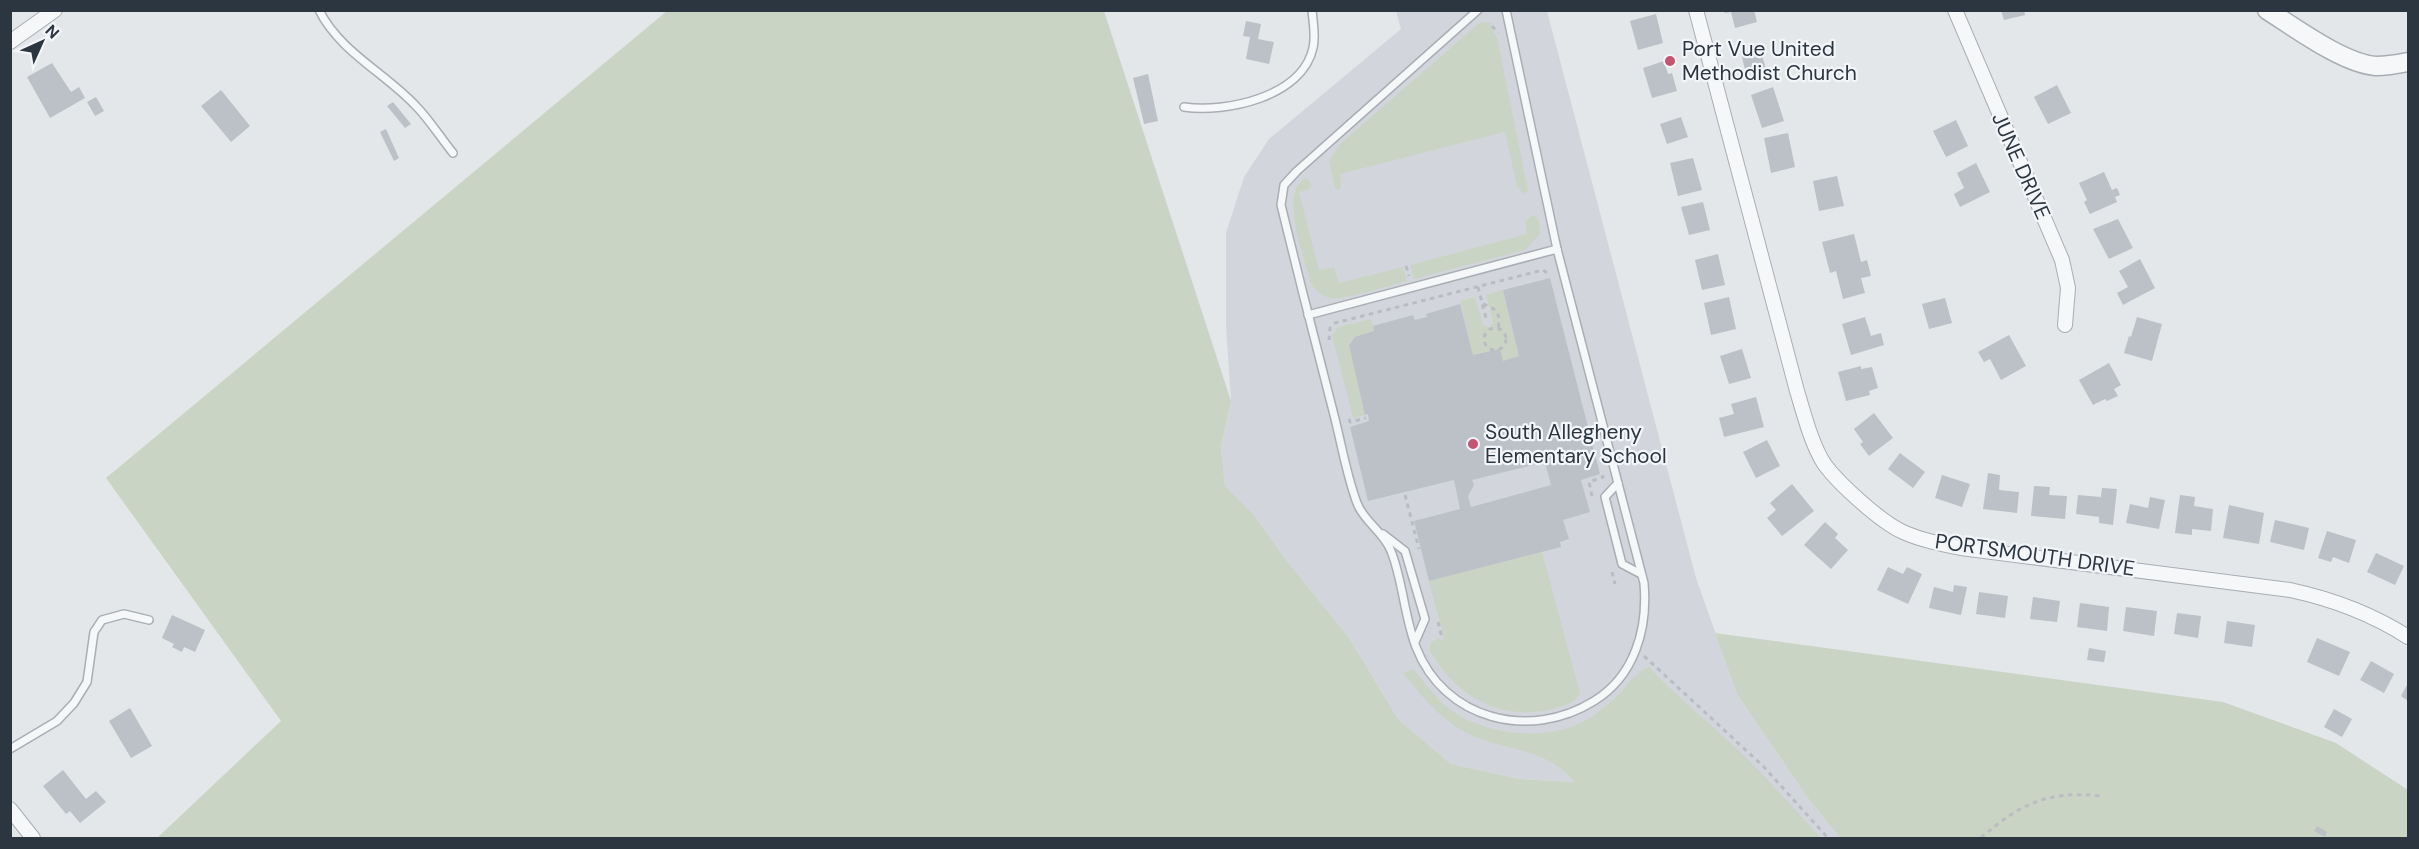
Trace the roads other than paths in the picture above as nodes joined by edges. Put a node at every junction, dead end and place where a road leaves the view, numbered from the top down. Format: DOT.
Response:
graph roads {
  1 [pos="55,10"];
  2 [pos="320,10"];
  3 [pos="1312,10"];
  4 [pos="1478,10"];
  5 [pos="1506,10"];
  6 [pos="1696,10"];
  7 [pos="1955,10"];
  8 [pos="2267,10"];
  9 [pos="10,42"];
  10 [pos="2409,62"];
  11 [pos="1184,107"];
  12 [pos="453,153"];
  13 [pos="1557,249"];
  14 [pos="1308,315"];
  15 [pos="2065,325"];
  16 [pos="1618,483"];
  17 [pos="1369,523"];
  18 [pos="1641,574"];
  19 [pos="149,620"];
  20 [pos="2409,637"];
  21 [pos="1415,642"];
  22 [pos="10,749"];
  23 [pos="10,810"];
  24 [pos="33,838"];
  1 -- 9 [label="street"];
  2 -- 12 [label="lane"];
  3 -- 11 [label="lane"];
  4 -- 14 [label="lane"];
  5 -- 13 [label="lane"];
  6 -- 20 [label="street, PORTSMOUTH DRIVE"];
  7 -- 15 [label="street, JUNE DRIVE"];
  8 -- 10 [label="street"];
  13 -- 14 [label="lane"];
  13 -- 16 [label="lane"];
  14 -- 17 [label="lane"];
  16 -- 18 [label="lane"];
  16 -- 18 [label="lane"];
  17 -- 21 [label="lane"];
  17 -- 21 [label="lane"];
  18 -- 21 [label="lane"];
  19 -- 22 [label="lane"];
  23 -- 24 [label="street"];
}
